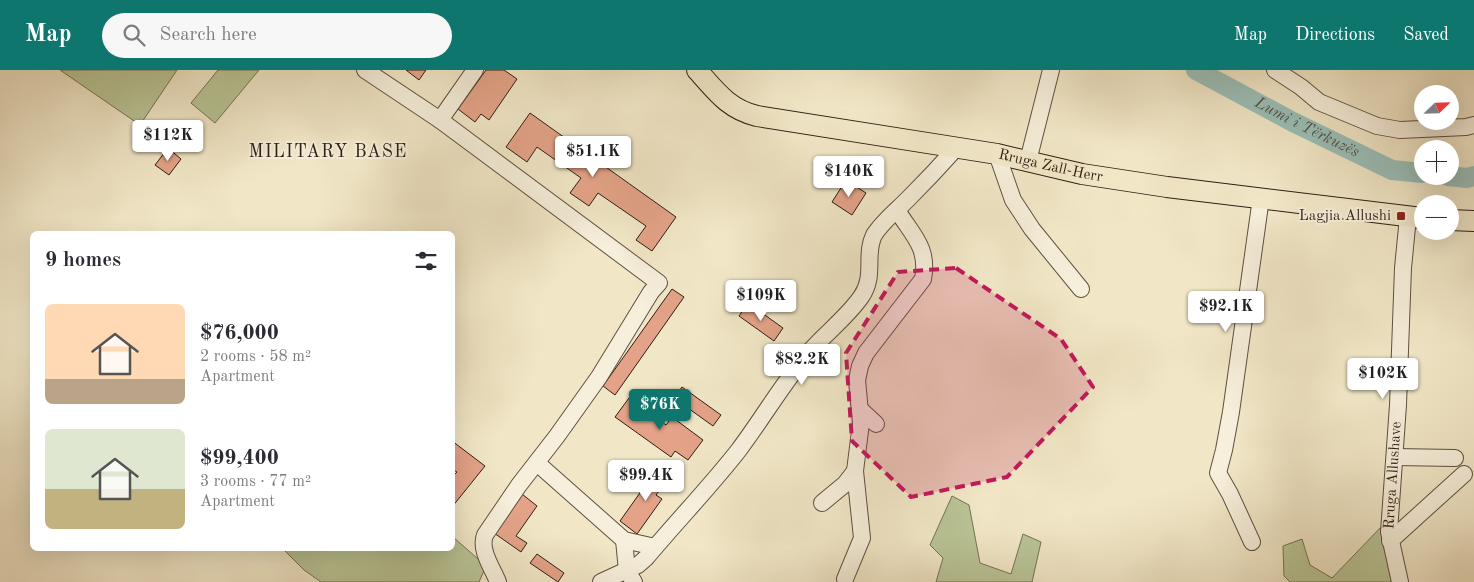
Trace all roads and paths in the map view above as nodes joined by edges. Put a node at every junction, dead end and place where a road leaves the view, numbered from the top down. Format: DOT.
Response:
graph roads {
  1 [pos="365,70"];
  2 [pos="475,70"];
  3 [pos="697,70"];
  4 [pos="1051,70"];
  5 [pos="1275,70"];
  6 [pos="440,120"];
  7 [pos="1474,125"];
  8 [pos="957,147"];
  9 [pos="997,154"];
  10 [pos="1028,161"];
  11 [pos="1261,198"];
  12 [pos="897,210"];
  13 [pos="1414,218"];
  14 [pos="1459,220"];
  15 [pos="1474,221"];
  16 [pos="1414,226"];
  17 [pos="1081,289"];
  18 [pos="861,410"];
  19 [pos="876,424"];
  20 [pos="1395,457"];
  21 [pos="1456,458"];
  22 [pos="536,463"];
  23 [pos="855,471"];
  24 [pos="1464,474"];
  25 [pos="822,503"];
  26 [pos="624,540"];
  27 [pos="1390,541"];
  28 [pos="1252,542"];
  29 [pos="655,547"];
  30 [pos="630,577"];
  31 [pos="845,579"];
  32 [pos="1401,581"];
  33 [pos="498,582"];
  34 [pos="601,582"];
  1 -- 6 [label="street"];
  2 -- 6 [label="street"];
  3 -- 8 [label="main road, Rruga Zall-Herr"];
  4 -- 10 [label="street"];
  5 -- 7 [label="street"];
  6 -- 22 [label="street"];
  8 -- 9 [label="main road, Rruga Zall-Herr"];
  8 -- 12 [label="street"];
  9 -- 10 [label="main road, Rruga Zall-Herr"];
  9 -- 17 [label="street"];
  10 -- 11 [label="main road, Rruga Zall-Herr"];
  11 -- 13 [label="main road, Rruga Zall-Herr"];
  11 -- 28 [label="street"];
  12 -- 18 [label="street"];
  12 -- 29 [label="street"];
  14 -- 15 [label="main road"];
  16 -- 20 [label="street, Rruga Allushave"];
  18 -- 19 [label="street"];
  18 -- 23 [label="street"];
  20 -- 21 [label="street"];
  20 -- 27 [label="street, Rruga Allushave"];
  22 -- 26 [label="street"];
  22 -- 33 [label="street"];
  23 -- 25 [label="street"];
  23 -- 31 [label="street"];
  24 -- 27 [label="street"];
  26 -- 29 [label="street"];
  26 -- 30 [label="street"];
  27 -- 32 [label="street, Rruga Allushave"];
  29 -- 30 [label="street"];
  30 -- 34 [label="street"];
}
